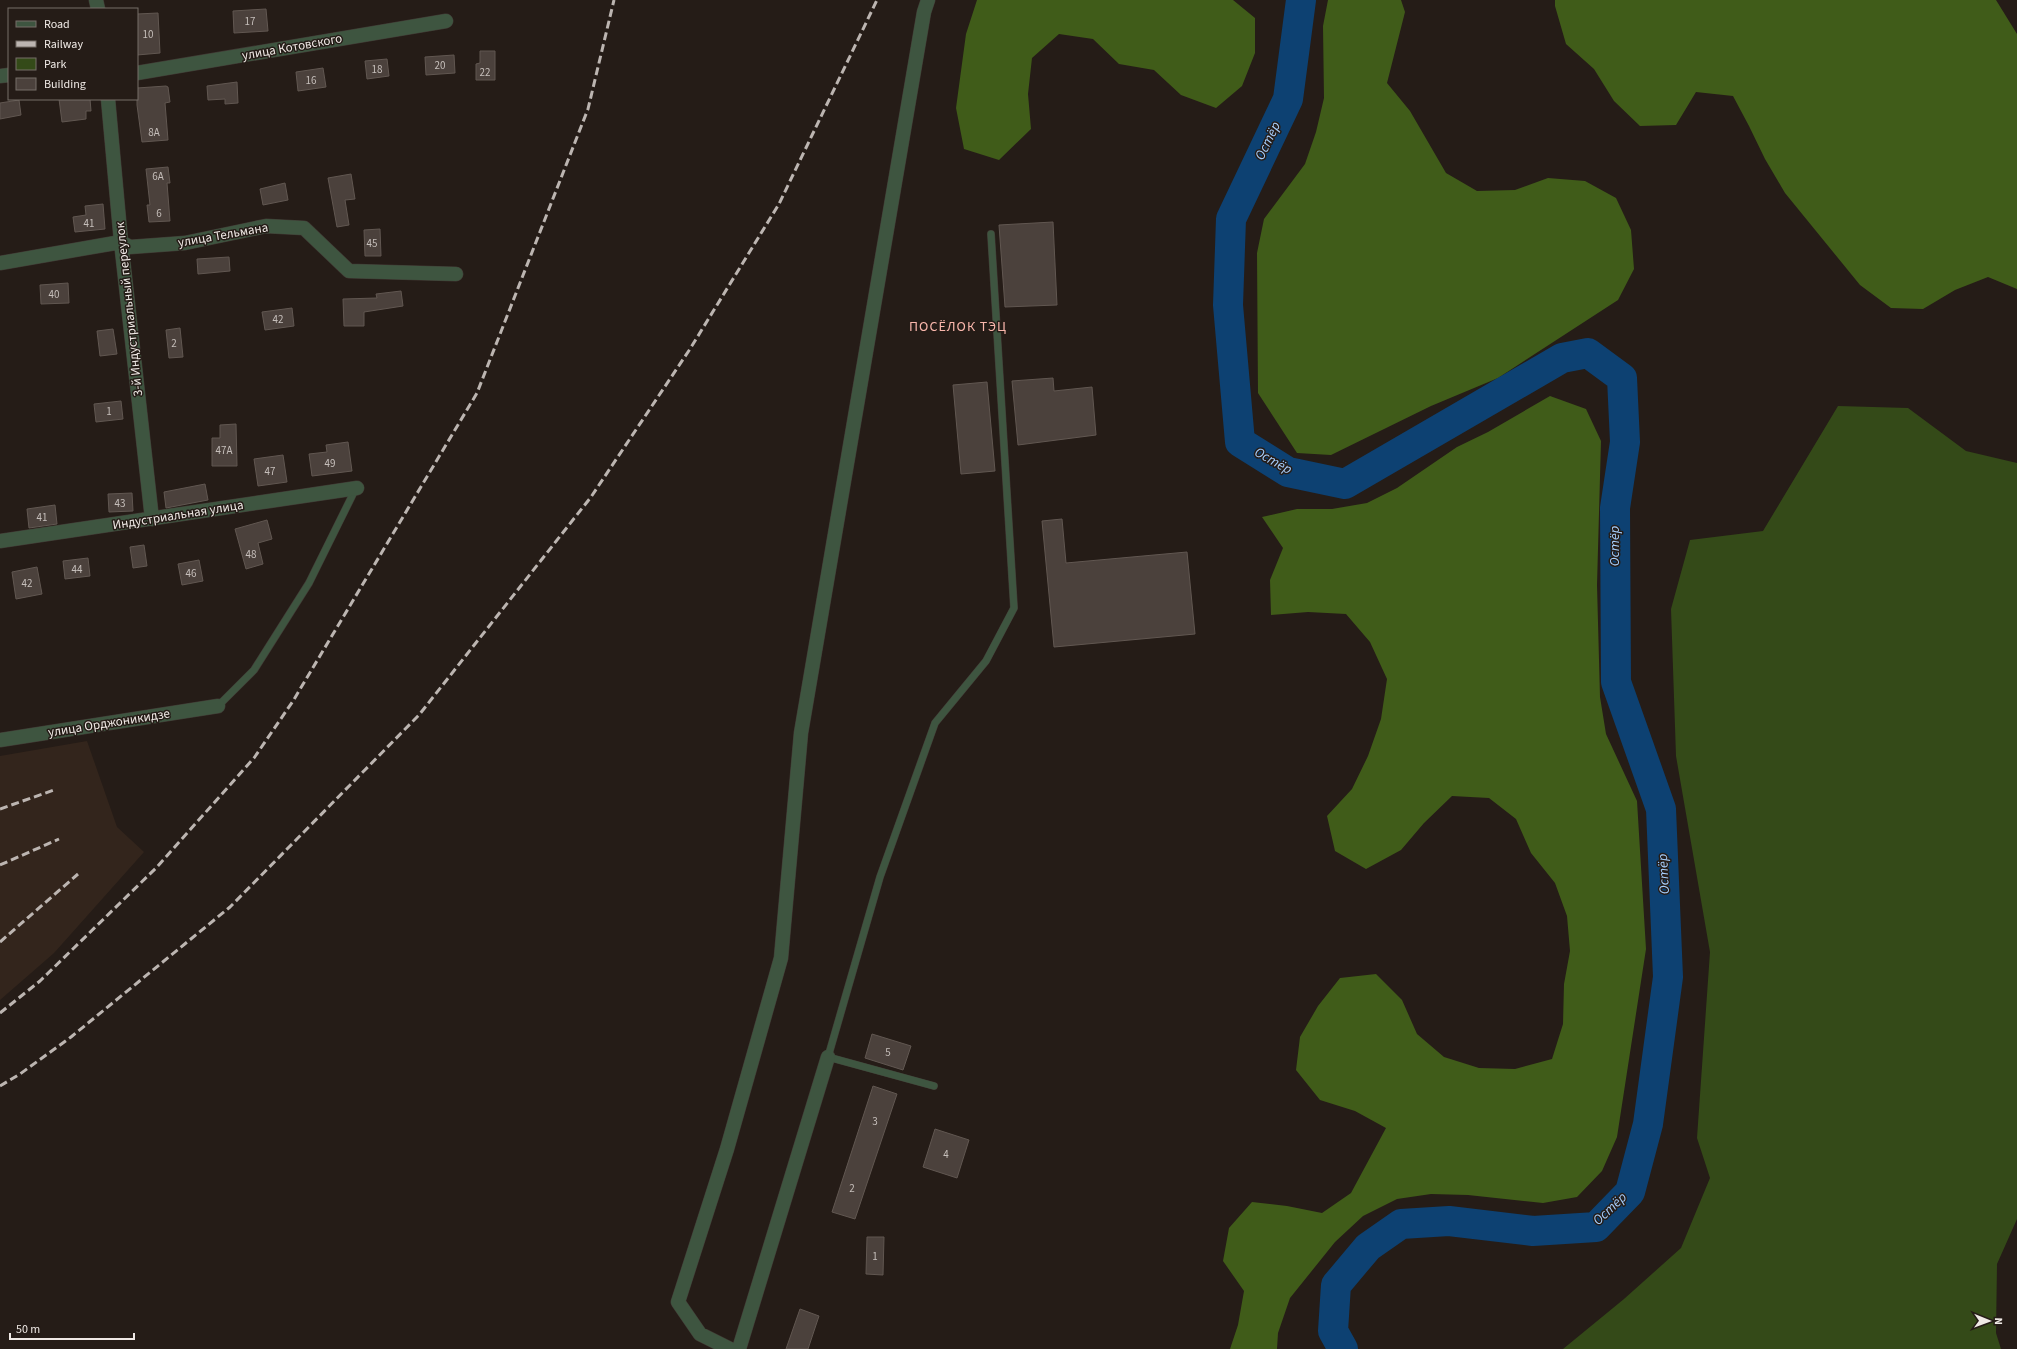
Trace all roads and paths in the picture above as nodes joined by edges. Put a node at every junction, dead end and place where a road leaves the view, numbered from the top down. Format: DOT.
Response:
graph roads {
  1 [pos="928,0"];
  2 [pos="446,21"];
  3 [pos="138,73"];
  4 [pos="108,100"];
  5 [pos="991,234"];
  6 [pos="121,242"];
  7 [pos="0,263"];
  8 [pos="456,274"];
  9 [pos="357,488"];
  10 [pos="152,519"];
  11 [pos="0,541"];
  12 [pos="218,706"];
  13 [pos="0,740"];
  14 [pos="828,1057"];
  15 [pos="934,1086"];
  16 [pos="730,1349"];
  17 [pos="739,1349"];
  1 -- 16 [label="street"];
  2 -- 3 [label="street, улица Котовского"];
  4 -- 6 [label="street, 3-й Индустриальный переулок"];
  5 -- 14 [label="lane"];
  6 -- 7 [label="street, улица Тельмана"];
  6 -- 8 [label="street, улица Тельмана"];
  6 -- 10 [label="street, 3-й Индустриальный переулок"];
  9 -- 10 [label="street, Индустриальная улица"];
  9 -- 12 [label="lane"];
  10 -- 11 [label="street, Индустриальная улица"];
  12 -- 13 [label="street, улица Орджоникидзе"];
  14 -- 15 [label="lane"];
  14 -- 17 [label="street"];
}
